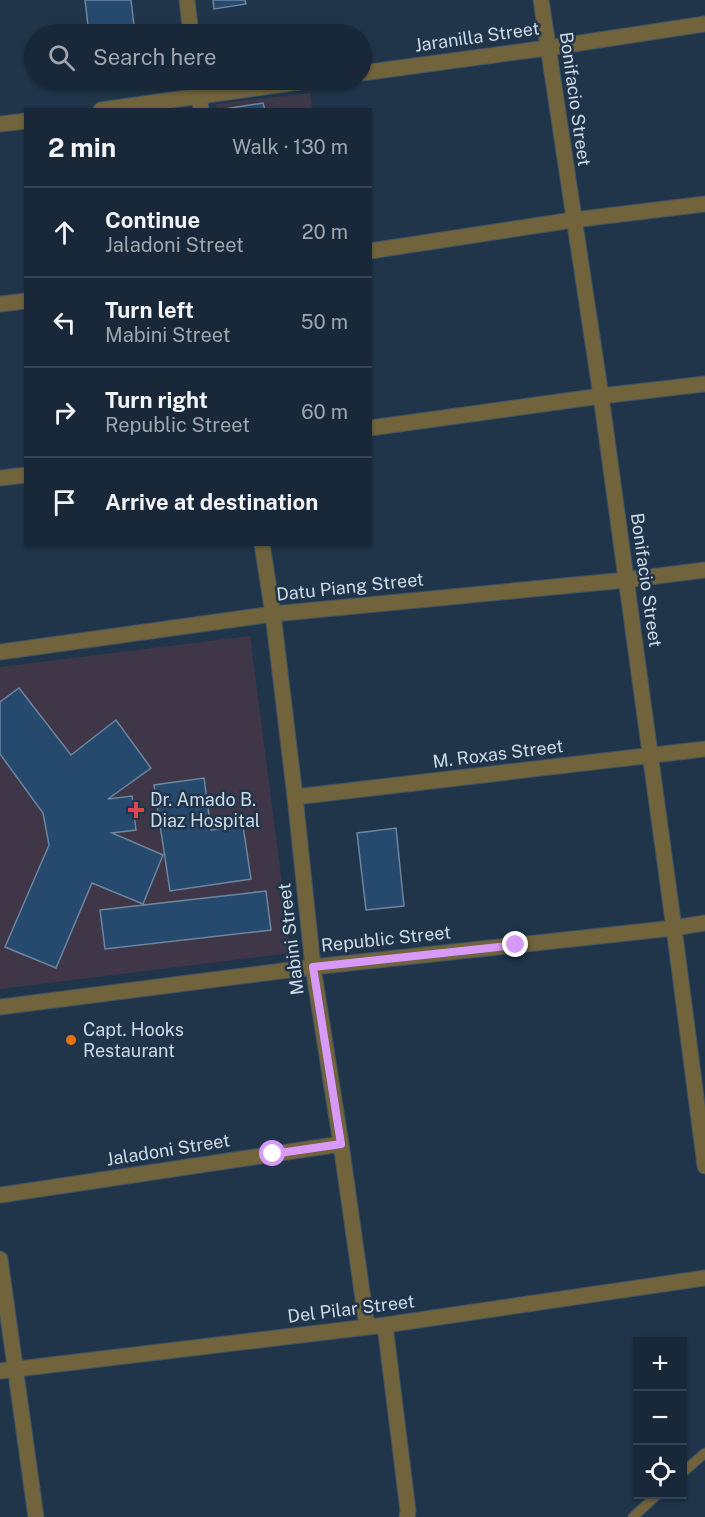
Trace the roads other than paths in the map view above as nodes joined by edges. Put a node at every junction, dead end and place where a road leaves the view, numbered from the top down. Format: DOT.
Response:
graph roads {
  1 [pos="187,0"];
  2 [pos="541,0"];
  3 [pos="190,24"];
  4 [pos="705,24"];
  5 [pos="547,48"];
  6 [pos="372,72"];
  7 [pos="237,90"];
  8 [pos="199,95"];
  9 [pos="114,108"];
  10 [pos="24,121"];
  11 [pos="0,124"];
  12 [pos="705,204"];
  13 [pos="573,220"];
  14 [pos="372,251"];
  15 [pos="24,301"];
  16 [pos="0,304"];
  17 [pos="705,384"];
  18 [pos="601,396"];
  19 [pos="372,428"];
  20 [pos="24,475"];
  21 [pos="0,478"];
  22 [pos="262,546"];
  23 [pos="705,570"];
  24 [pos="626,580"];
  25 [pos="273,614"];
  26 [pos="0,652"];
  27 [pos="705,748"];
  28 [pos="651,756"];
  29 [pos="295,797"];
  30 [pos="705,923"];
  31 [pos="674,928"];
  32 [pos="313,967"];
  33 [pos="0,1007"];
  34 [pos="341,1144"];
  35 [pos="705,1167"];
  36 [pos="0,1195"];
  37 [pos="0,1259"];
  38 [pos="705,1278"];
  39 [pos="385,1325"];
  40 [pos="367,1327"];
  41 [pos="7,1370"];
  42 [pos="705,1453"];
  43 [pos="687,1469"];
  44 [pos="653,1499"];
  45 [pos="36,1517"];
  46 [pos="407,1517"];
  47 [pos="633,1517"];
  1 -- 3 [label="street"];
  2 -- 5 [label="street, Bonifacio Street"];
  4 -- 5 [label="street, Jaranilla Street"];
  5 -- 6 [label="street, Jaranilla Street"];
  5 -- 13 [label="street, Bonifacio Street"];
  7 -- 8 [label="street"];
  8 -- 9 [label="street"];
  10 -- 11 [label="street"];
  12 -- 13 [label="street"];
  13 -- 14 [label="street"];
  13 -- 18 [label="street, Bonifacio Street"];
  15 -- 16 [label="street"];
  17 -- 18 [label="street"];
  18 -- 19 [label="street"];
  18 -- 24 [label="street, Bonifacio Street"];
  20 -- 21 [label="street"];
  22 -- 25 [label="street, Mabini Street"];
  23 -- 24 [label="street, Datu Piang Street"];
  24 -- 25 [label="street, Datu Piang Street"];
  24 -- 28 [label="street, Bonifacio Street"];
  25 -- 26 [label="street, Datu Piang Street"];
  25 -- 29 [label="street, Mabini Street"];
  27 -- 28 [label="street, M. Roxas Street"];
  28 -- 29 [label="street, M. Roxas Street"];
  28 -- 31 [label="street, Bonifacio Street"];
  29 -- 32 [label="street, Mabini Street"];
  30 -- 31 [label="street, Republic Street"];
  31 -- 32 [label="street, Republic Street"];
  31 -- 35 [label="street, Bonifacio Street"];
  32 -- 33 [label="street, Republic Street"];
  32 -- 34 [label="street, Mabini Street"];
  34 -- 36 [label="street, Jaladoni Street"];
  34 -- 40 [label="street, Mabini Street"];
  37 -- 41 [label="street"];
  38 -- 39 [label="street, Del Pilar Street"];
  39 -- 40 [label="street, Del Pilar Street"];
  39 -- 46 [label="street"];
  40 -- 41 [label="street, Del Pilar Street"];
  41 -- 45 [label="street"];
  42 -- 43 [label="lane"];
  44 -- 47 [label="lane"];
}
